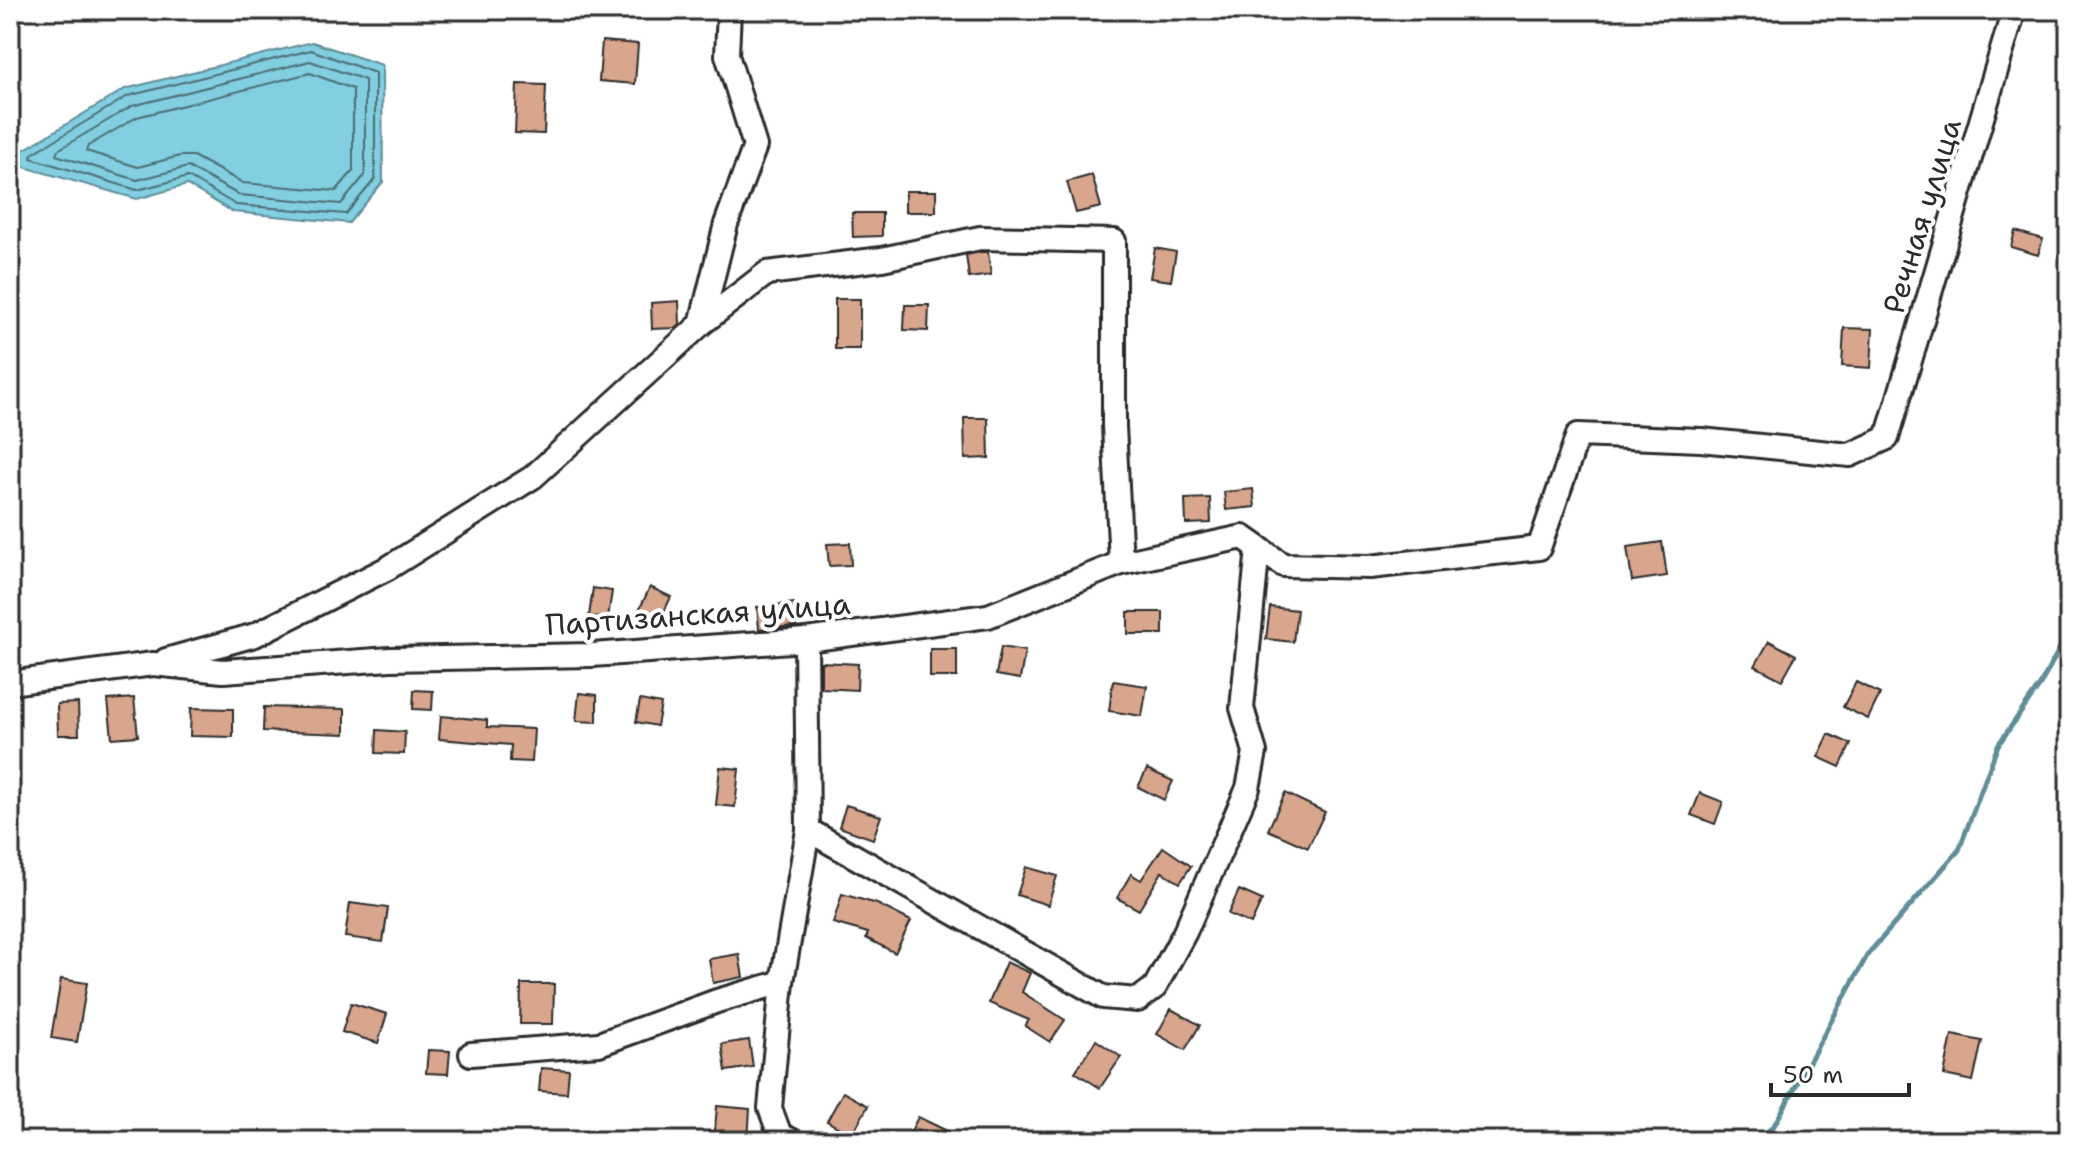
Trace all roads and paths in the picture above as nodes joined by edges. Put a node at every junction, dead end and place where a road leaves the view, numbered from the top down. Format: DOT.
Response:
graph roads {
  1 [pos="729,10"];
  2 [pos="2014,10"];
  3 [pos="701,324"];
  4 [pos="1887,438"];
  5 [pos="1258,548"];
  6 [pos="1121,563"];
  7 [pos="806,640"];
  8 [pos="153,664"];
  9 [pos="10,683"];
  10 [pos="808,830"];
  11 [pos="782,982"];
  12 [pos="471,1054"];
  13 [pos="793,1141"];
  1 -- 3 [label="street"];
  2 -- 4 [label="street, Речная улица"];
  3 -- 6 [label="street"];
  3 -- 8 [label="street"];
  4 -- 5 [label="street, Партизанская улица"];
  5 -- 6 [label="street, Партизанская улица"];
  5 -- 10 [label="street"];
  6 -- 7 [label="street, Партизанская улица"];
  7 -- 8 [label="street, Партизанская улица"];
  7 -- 10 [label="street"];
  8 -- 9 [label="street, Партизанская улица"];
  10 -- 11 [label="street"];
  11 -- 12 [label="street"];
  11 -- 13 [label="street"];
}
